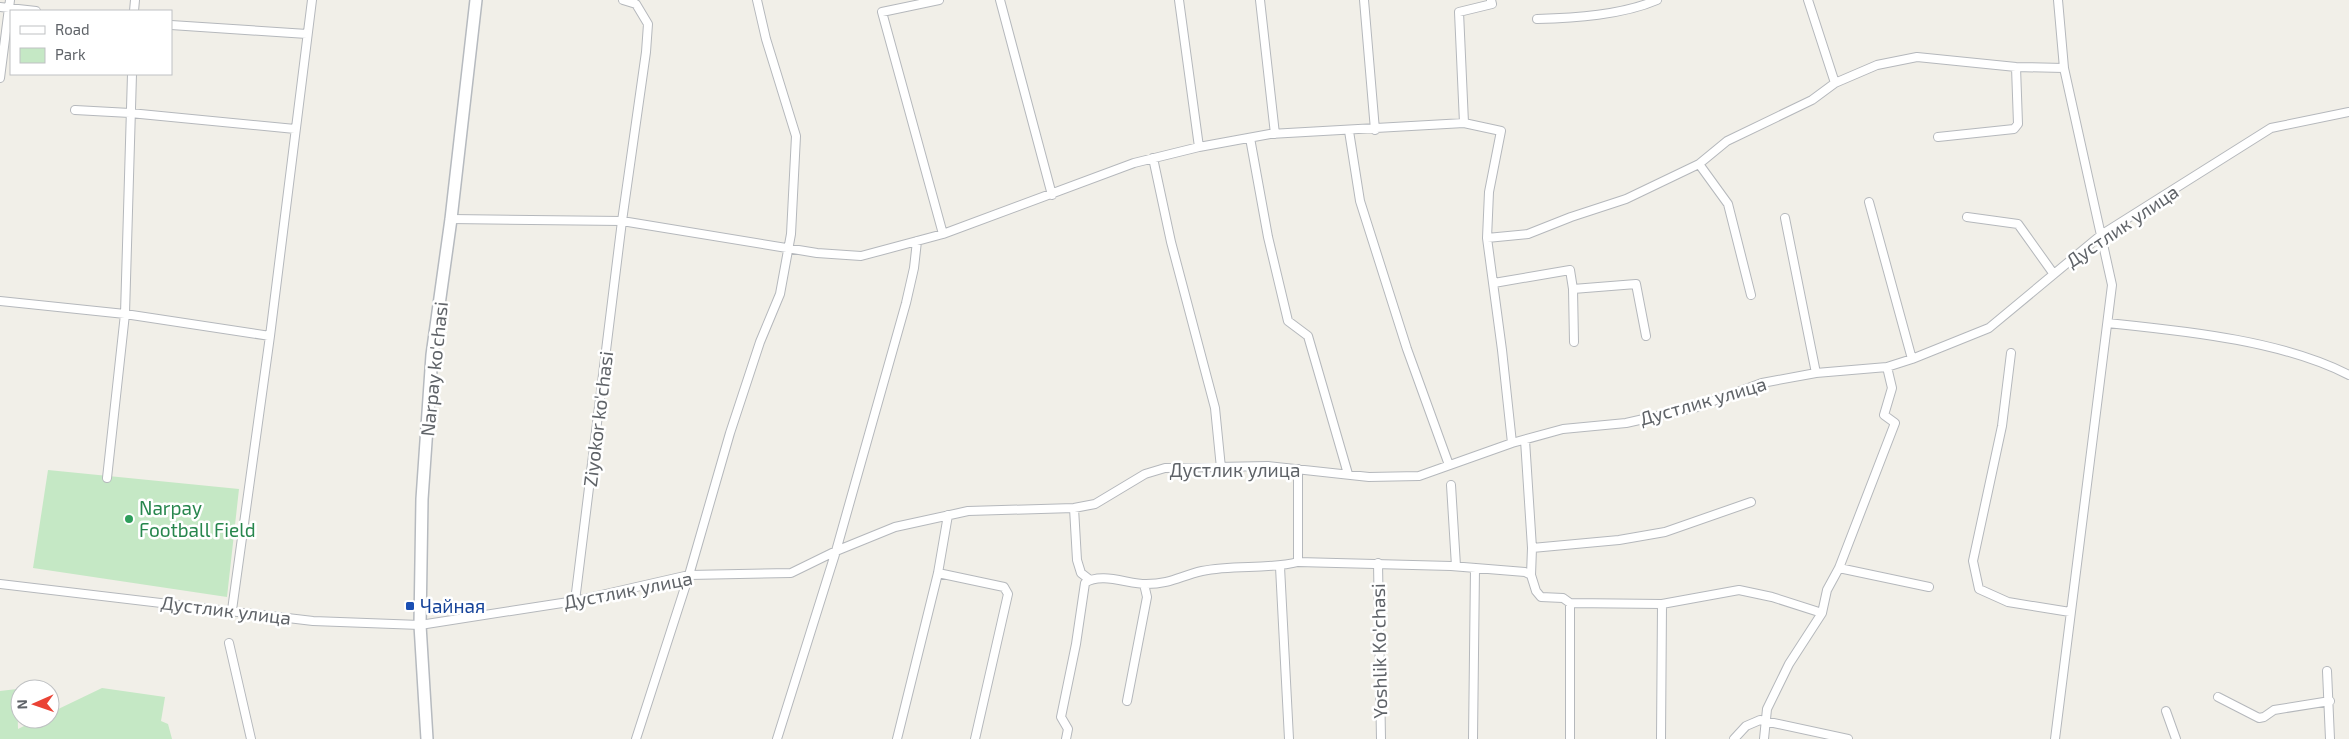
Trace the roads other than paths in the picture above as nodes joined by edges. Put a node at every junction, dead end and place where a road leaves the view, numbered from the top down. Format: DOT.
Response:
graph roads {
  1 [pos="312,0"];
  2 [pos="476,0"];
  3 [pos="623,0"];
  4 [pos="758,0"];
  5 [pos="938,0"];
  6 [pos="1000,0"];
  7 [pos="1179,0"];
  8 [pos="1260,0"];
  9 [pos="1364,0"];
  10 [pos="1491,0"];
  11 [pos="1656,0"];
  12 [pos="1808,0"];
  13 [pos="2058,0"];
  14 [pos="10,4"];
  15 [pos="0,7"];
  16 [pos="32,10"];
  17 [pos="1538,18"];
  18 [pos="172,25"];
  19 [pos="307,34"];
  20 [pos="2016,67"];
  21 [pos="2064,68"];
  22 [pos="132,75"];
  23 [pos="0,78"];
  24 [pos="1834,83"];
  25 [pos="76,110"];
  26 [pos="2349,112"];
  27 [pos="130,113"];
  28 [pos="1464,123"];
  29 [pos="295,129"];
  30 [pos="1375,130"];
  31 [pos="1350,131"];
  32 [pos="1275,134"];
  33 [pos="1938,137"];
  34 [pos="1250,138"];
  35 [pos="1199,148"];
  36 [pos="1153,158"];
  37 [pos="1699,164"];
  38 [pos="1052,194"];
  39 [pos="1869,202"];
  40 [pos="1968,217"];
  41 [pos="1785,218"];
  42 [pos="452,219"];
  43 [pos="622,221"];
  44 [pos="943,234"];
  45 [pos="2101,235"];
  46 [pos="1487,238"];
  47 [pos="917,241"];
  48 [pos="789,247"];
  49 [pos="2053,273"];
  50 [pos="1494,283"];
  51 [pos="1573,289"];
  52 [pos="1750,295"];
  53 [pos="0,302"];
  54 [pos="125,314"];
  55 [pos="2108,323"];
  56 [pos="270,336"];
  57 [pos="1646,336"];
  58 [pos="1574,342"];
  59 [pos="2011,353"];
  60 [pos="1912,359"];
  61 [pos="1887,367"];
  62 [pos="1816,373"];
  63 [pos="2349,375"];
  64 [pos="1526,440"];
  65 [pos="1512,443"];
  66 [pos="1449,465"];
  67 [pos="1221,468"];
  68 [pos="1298,468"];
  69 [pos="1348,474"];
  70 [pos="106,478"];
  71 [pos="1451,485"];
  72 [pos="1751,502"];
  73 [pos="1074,508"];
  74 [pos="948,515"];
  75 [pos="1532,548"];
  76 [pos="836,551"];
  77 [pos="1298,562"];
  78 [pos="1378,563"];
  79 [pos="1456,566"];
  80 [pos="1280,567"];
  81 [pos="1475,568"];
  82 [pos="1839,568"];
  83 [pos="938,573"];
  84 [pos="690,575"];
  85 [pos="1531,575"];
  86 [pos="1090,580"];
  87 [pos="0,584"];
  88 [pos="1144,584"];
  89 [pos="1929,587"];
  90 [pos="576,601"];
  91 [pos="1570,602"];
  92 [pos="1662,604"];
  93 [pos="232,610"];
  94 [pos="2070,612"];
  95 [pos="1822,613"];
  96 [pos="420,624"];
  97 [pos="229,643"];
  98 [pos="2327,672"];
  99 [pos="2218,697"];
  100 [pos="1127,701"];
  101 [pos="2330,701"];
  102 [pos="2166,711"];
  103 [pos="1765,722"];
  104 [pos="251,739"];
  105 [pos="426,739"];
  106 [pos="636,739"];
  107 [pos="777,739"];
  108 [pos="897,739"];
  109 [pos="975,739"];
  110 [pos="1066,739"];
  111 [pos="1290,739"];
  112 [pos="1381,739"];
  113 [pos="1473,739"];
  114 [pos="1570,739"];
  115 [pos="1661,739"];
  116 [pos="1734,739"];
  117 [pos="1764,739"];
  118 [pos="1848,739"];
  119 [pos="2055,739"];
  120 [pos="2176,739"];
  121 [pos="2330,739"];
  1 -- 19 [label="street"];
  2 -- 42 [label="main road, Narpay ko'chasi"];
  3 -- 43 [label="street, Ziyokor ko'chasi"];
  4 -- 48 [label="street"];
  5 -- 44 [label="street"];
  6 -- 38 [label="street"];
  7 -- 35 [label="street"];
  8 -- 32 [label="street"];
  9 -- 30 [label="street"];
  10 -- 28 [label="street"];
  11 -- 17 [label="street"];
  12 -- 24 [label="street"];
  13 -- 21 [label="street"];
  14 -- 15 [label="street"];
  14 -- 16 [label="street"];
  14 -- 23 [label="street"];
  18 -- 19 [label="street"];
  19 -- 29 [label="street"];
  20 -- 21 [label="street"];
  20 -- 24 [label="street"];
  20 -- 33 [label="street"];
  21 -- 45 [label="street"];
  22 -- 27 [label="street"];
  24 -- 37 [label="street"];
  25 -- 27 [label="street"];
  26 -- 45 [label="street, Дустлик улица"];
  27 -- 29 [label="street"];
  27 -- 54 [label="street"];
  28 -- 30 [label="street"];
  28 -- 46 [label="street"];
  29 -- 56 [label="street"];
  30 -- 31 [label="street"];
  31 -- 32 [label="street"];
  31 -- 66 [label="street"];
  32 -- 34 [label="street"];
  34 -- 35 [label="street"];
  34 -- 69 [label="street"];
  35 -- 36 [label="street"];
  36 -- 38 [label="street"];
  36 -- 67 [label="street"];
  37 -- 46 [label="street"];
  37 -- 52 [label="street"];
  38 -- 44 [label="street"];
  39 -- 60 [label="street"];
  40 -- 49 [label="street"];
  41 -- 62 [label="street"];
  42 -- 43 [label="street"];
  42 -- 96 [label="main road, Narpay ko'chasi"];
  43 -- 48 [label="street"];
  43 -- 90 [label="street, Ziyokor ko'chasi"];
  44 -- 47 [label="street"];
  45 -- 49 [label="street, Дустлик улица"];
  45 -- 55 [label="street"];
  46 -- 50 [label="street"];
  47 -- 48 [label="street"];
  47 -- 76 [label="street"];
  48 -- 84 [label="street"];
  49 -- 60 [label="street, Дустлик улица"];
  50 -- 51 [label="street"];
  50 -- 65 [label="street"];
  51 -- 57 [label="street"];
  51 -- 58 [label="street"];
  53 -- 54 [label="street"];
  54 -- 56 [label="street"];
  54 -- 70 [label="street"];
  55 -- 63 [label="street"];
  55 -- 94 [label="street"];
  56 -- 93 [label="street"];
  59 -- 94 [label="street"];
  60 -- 61 [label="street, Дустлик улица"];
  61 -- 62 [label="street, Дустлик улица"];
  61 -- 82 [label="street"];
  62 -- 64 [label="street, Дустлик улица"];
  64 -- 65 [label="street, Дустлик улица"];
  64 -- 75 [label="street"];
  65 -- 66 [label="street, Дустлик улица"];
  66 -- 69 [label="street, Дустлик улица"];
  67 -- 68 [label="street, Дустлик улица"];
  67 -- 73 [label="street, Дустлик улица"];
  68 -- 69 [label="street, Дустлик улица"];
  68 -- 77 [label="street"];
  71 -- 79 [label="street"];
  72 -- 75 [label="street"];
  73 -- 74 [label="street, Дустлик улица"];
  73 -- 86 [label="street"];
  74 -- 76 [label="street, Дустлик улица"];
  74 -- 83 [label="street"];
  75 -- 85 [label="street"];
  76 -- 84 [label="street, Дустлик улица"];
  76 -- 107 [label="street"];
  77 -- 78 [label="street"];
  77 -- 80 [label="street"];
  78 -- 79 [label="street"];
  78 -- 112 [label="street, Yoshlik Ko'chasi"];
  79 -- 81 [label="street"];
  80 -- 88 [label="street"];
  80 -- 111 [label="street"];
  81 -- 85 [label="street"];
  81 -- 113 [label="street"];
  82 -- 89 [label="street"];
  82 -- 95 [label="street"];
  83 -- 108 [label="street"];
  83 -- 109 [label="street"];
  84 -- 90 [label="street, Дустлик улица"];
  84 -- 106 [label="street"];
  85 -- 91 [label="street"];
  86 -- 88 [label="street"];
  86 -- 110 [label="street"];
  87 -- 93 [label="street, Дустлик улица"];
  88 -- 100 [label="street"];
  90 -- 96 [label="street, Дустлик улица"];
  91 -- 92 [label="street"];
  91 -- 114 [label="street"];
  92 -- 95 [label="street"];
  92 -- 115 [label="street"];
  93 -- 96 [label="street, Дустлик улица"];
  94 -- 119 [label="street"];
  95 -- 103 [label="street"];
  96 -- 105 [label="main road, Narpay ko'chasi"];
  97 -- 104 [label="street"];
  98 -- 101 [label="street"];
  99 -- 101 [label="street"];
  101 -- 121 [label="street"];
  102 -- 120 [label="street"];
  103 -- 116 [label="street"];
  103 -- 117 [label="street"];
  103 -- 118 [label="street"];
}
